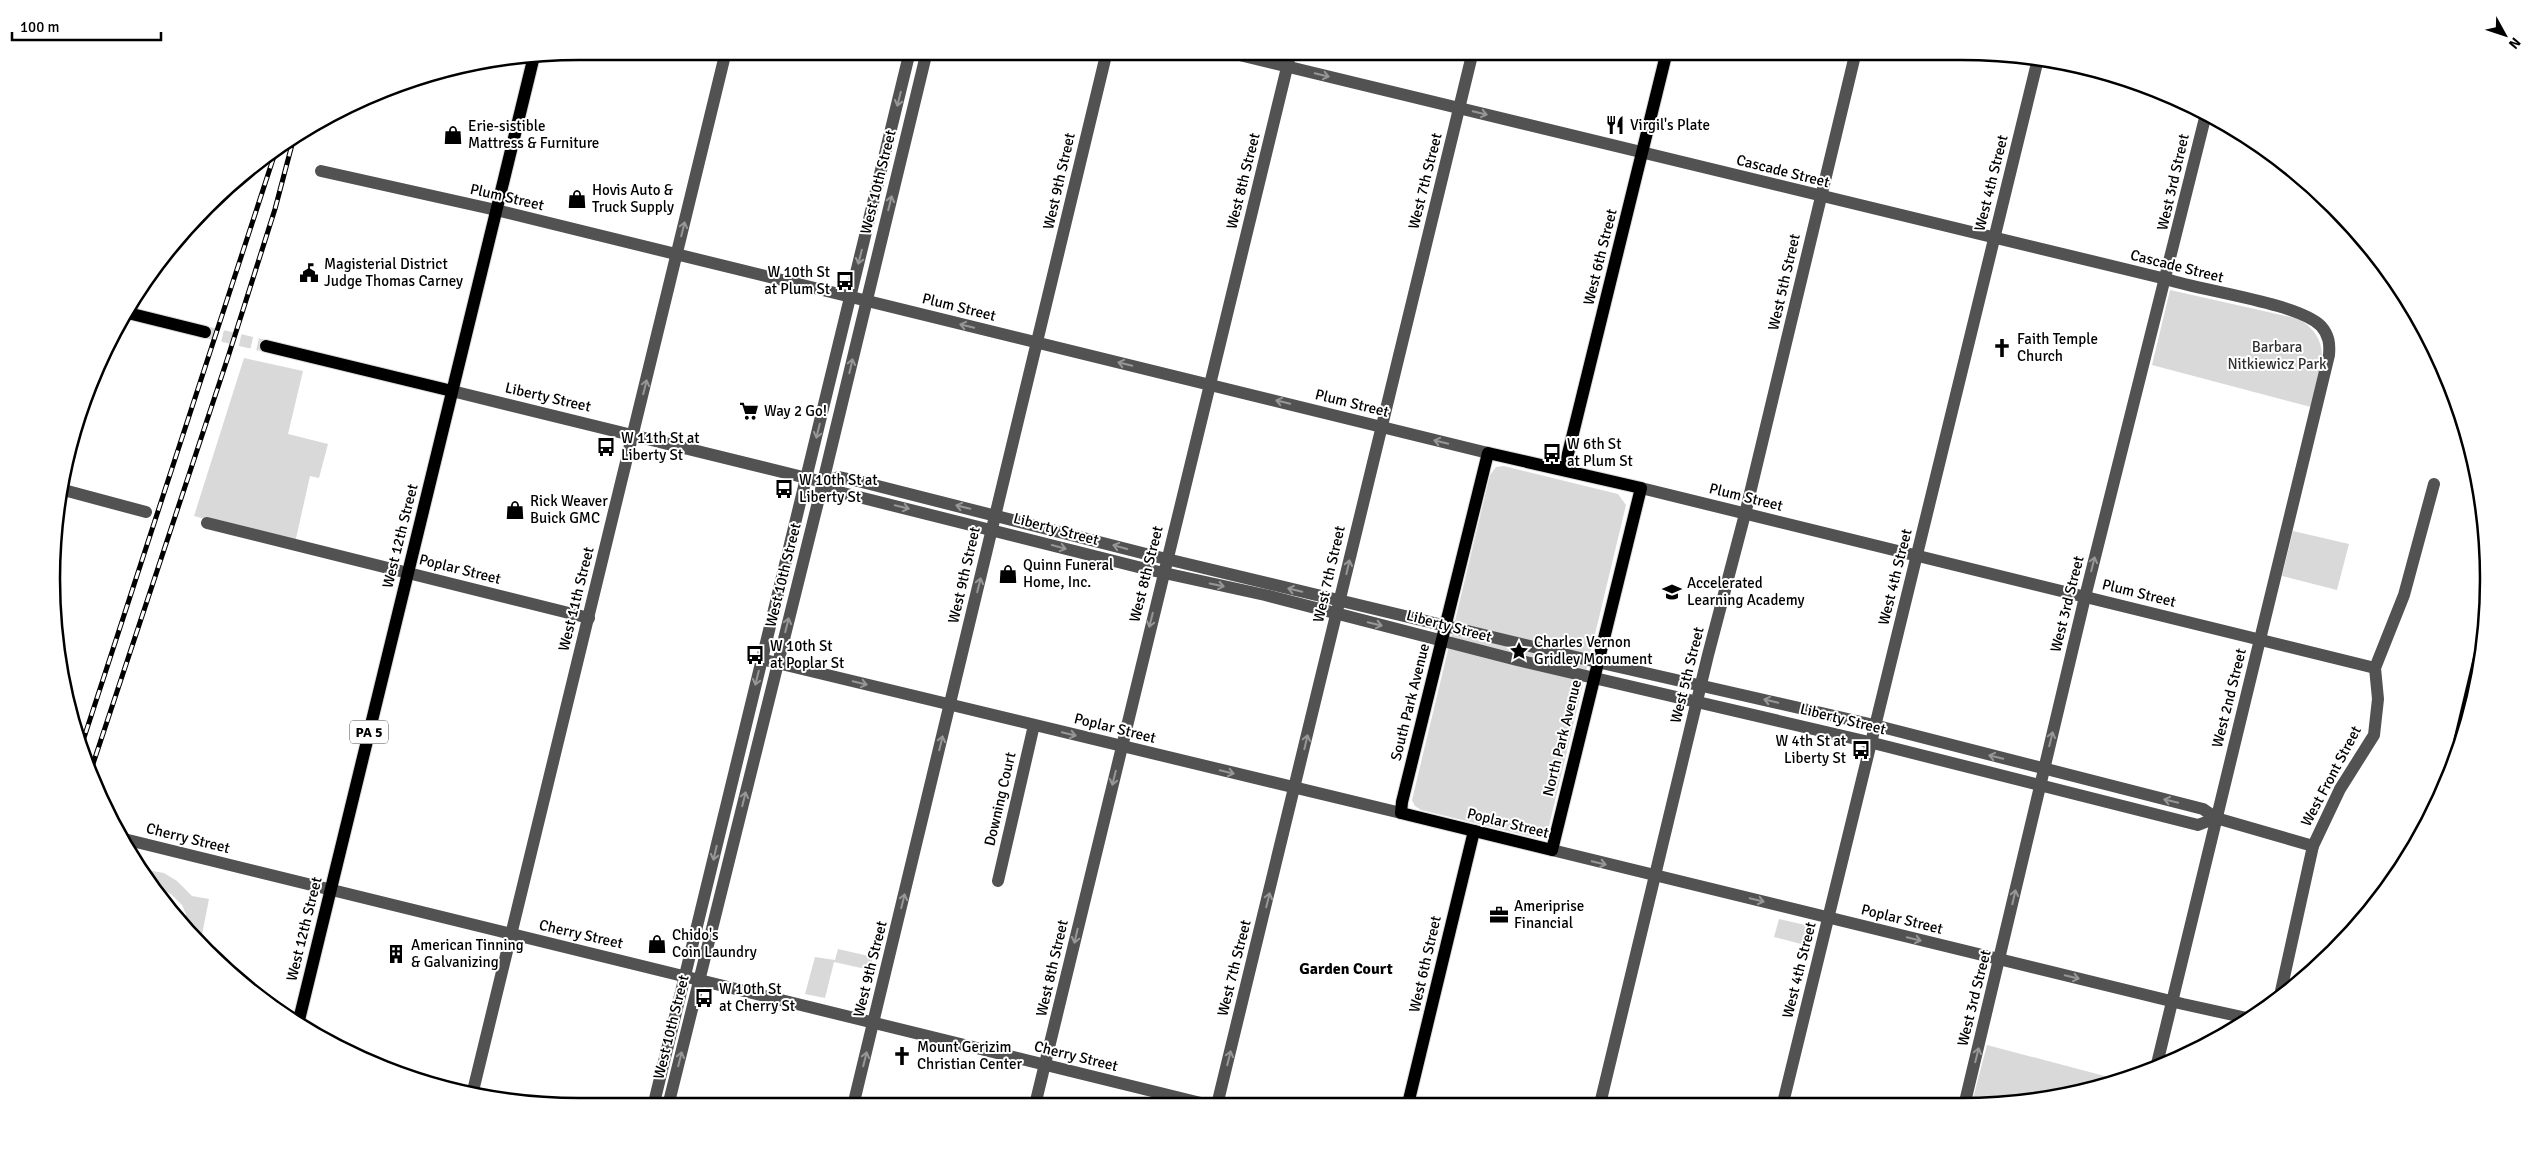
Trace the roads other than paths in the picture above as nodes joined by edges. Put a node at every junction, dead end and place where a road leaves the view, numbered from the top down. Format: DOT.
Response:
graph roads {
  1 [pos="724,60"];
  2 [pos="908,60"];
  3 [pos="924,60"];
  4 [pos="1105,60"];
  5 [pos="1259,60"];
  6 [pos="1289,60"];
  7 [pos="1471,60"];
  8 [pos="1665,60"];
  9 [pos="1854,60"];
  10 [pos="532,62"];
  11 [pos="2036,65"];
  12 [pos="1287,67"];
  13 [pos="1459,108"];
  14 [pos="2204,121"];
  15 [pos="889,139"];
  16 [pos="904,143"];
  17 [pos="1642,153"];
  18 [pos="321,171"];
  19 [pos="1821,197"];
  20 [pos="496,210"];
  21 [pos="1994,239"];
  22 [pos="677,255"];
  23 [pos="2166,279"];
  24 [pos="850,297"];
  25 [pos="866,301"];
  26 [pos="133,314"];
  27 [pos="206,332"];
  28 [pos="2328,335"];
  29 [pos="1038,343"];
  30 [pos="266,346"];
  31 [pos="1210,384"];
  32 [pos="452,391"];
  33 [pos="1381,426"];
  34 [pos="633,434"];
  35 [pos="1488,453"];
  36 [pos="1564,470"];
  37 [pos="806,478"];
  38 [pos="823,482"];
  39 [pos="2434,484"];
  40 [pos="1642,488"];
  41 [pos="68,491"];
  42 [pos="146,512"];
  43 [pos="1745,514"];
  44 [pos="994,515"];
  45 [pos="206,523"];
  46 [pos="991,529"];
  47 [pos="1918,556"];
  48 [pos="1168,559"];
  49 [pos="1163,573"];
  50 [pos="408,574"];
  51 [pos="2085,596"];
  52 [pos="1340,601"];
  53 [pos="1337,615"];
  54 [pos="589,618"];
  55 [pos="1445,626"];
  56 [pos="2260,640"];
  57 [pos="1442,641"];
  58 [pos="762,659"];
  59 [pos="1598,662"];
  60 [pos="778,663"];
  61 [pos="2375,668"];
  62 [pos="1594,678"];
  63 [pos="1701,685"];
  64 [pos="1697,701"];
  65 [pos="950,705"];
  66 [pos="1034,725"];
  67 [pos="1874,725"];
  68 [pos="1869,742"];
  69 [pos="1122,746"];
  70 [pos="2044,769"];
  71 [pos="2040,784"];
  72 [pos="1295,789"];
  73 [pos="1401,813"];
  74 [pos="724,818"];
  75 [pos="2216,818"];
  76 [pos="738,822"];
  77 [pos="1474,831"];
  78 [pos="132,841"];
  79 [pos="2313,846"];
  80 [pos="1552,850"];
  81 [pos="1656,876"];
  82 [pos="998,881"];
  83 [pos="331,890"];
  84 [pos="1828,918"];
  85 [pos="512,934"];
  86 [pos="2000,960"];
  87 [pos="686,976"];
  88 [pos="699,980"];
  89 [pos="2282,987"];
  90 [pos="2172,1002"];
  91 [pos="300,1016"];
  92 [pos="2240,1016"];
  93 [pos="873,1022"];
  94 [pos="2158,1059"];
  95 [pos="1045,1065"];
  96 [pos="474,1087"];
  97 [pos="655,1098"];
  98 [pos="670,1098"];
  99 [pos="855,1098"];
  100 [pos="1037,1098"];
  101 [pos="1180,1098"];
  102 [pos="1220,1098"];
  103 [pos="1409,1098"];
  104 [pos="1601,1098"];
  105 [pos="1784,1098"];
  106 [pos="1966,1098"];
  22 -- 1 [label="street, West 11th Street, one-way"];
  2 -- 15 [label="street, West 10th Street, one-way"];
  3 -- 16 [label="street, West 10th Street"];
  4 -- 29 [label="street, West 9th Street"];
  5 -- 12 [label="street, Cascade Street"];
  6 -- 12 [label="street, West 8th Street"];
  7 -- 13 [label="street, West 7th Street"];
  8 -- 17 [label="main road, West 6th Street"];
  9 -- 19 [label="street, West 5th Street"];
  10 -- 20 [label="main road, West 12th Street / PA 5"];
  11 -- 21 [label="street, West 4th Street"];
  12 -- 13 [label="street, Cascade Street, one-way"];
  12 -- 31 [label="street, West 8th Street"];
  13 -- 17 [label="street, Cascade Street, one-way"];
  13 -- 33 [label="street, West 7th Street"];
  14 -- 23 [label="street, West 3rd Street"];
  15 -- 16 [label="street"];
  15 -- 24 [label="street, West 10th Street, one-way"];
  25 -- 16 [label="street, West 10th Street, one-way"];
  17 -- 19 [label="street, Cascade Street"];
  17 -- 36 [label="main road, West 6th Street"];
  18 -- 20 [label="street, Plum Street"];
  19 -- 21 [label="street, Cascade Street"];
  19 -- 43 [label="street, West 5th Street"];
  20 -- 22 [label="street, Plum Street"];
  20 -- 32 [label="main road, West 12th Street / PA 5"];
  21 -- 23 [label="street, Cascade Street"];
  21 -- 47 [label="street, West 4th Street"];
  22 -- 24 [label="street, Plum Street"];
  34 -- 22 [label="street, West 11th Street, one-way"];
  23 -- 28 [label="street, Cascade Street"];
  51 -- 23 [label="street, West 3rd Street, one-way"];
  24 -- 25 [label="street, Plum Street"];
  24 -- 37 [label="street, West 10th Street, one-way"];
  29 -- 25 [label="street, Plum Street, one-way"];
  38 -- 25 [label="street, West 10th Street, one-way"];
  26 -- 27 [label="main road"];
  28 -- 56 [label="street, West 2nd Street"];
  31 -- 29 [label="street, Plum Street, one-way"];
  29 -- 44 [label="street, West 9th Street"];
  30 -- 32 [label="main road, Liberty Street"];
  33 -- 31 [label="street, Plum Street, one-way"];
  31 -- 48 [label="street, West 8th Street"];
  32 -- 34 [label="street, Liberty Street"];
  32 -- 50 [label="main road, West 12th Street / PA 5"];
  35 -- 33 [label="street, Plum Street, one-way"];
  52 -- 33 [label="street, West 7th Street, one-way"];
  34 -- 37 [label="street, Liberty Street"];
  34 -- 54 [label="street, West 11th Street"];
  35 -- 36 [label="main road, Plum Street"];
  35 -- 55 [label="main road, South Park Avenue"];
  36 -- 40 [label="main road, Plum Street"];
  37 -- 38 [label="street, Liberty Street"];
  37 -- 58 [label="street, West 10th Street"];
  44 -- 38 [label="street, Liberty Street, one-way"];
  38 -- 46 [label="street, Liberty Street, one-way"];
  60 -- 38 [label="street, West 10th Street, one-way"];
  39 -- 61 [label="street, West Front Street"];
  40 -- 43 [label="street, Plum Street"];
  40 -- 59 [label="main road, North Park Avenue"];
  41 -- 42 [label="street"];
  43 -- 47 [label="street, Plum Street"];
  43 -- 63 [label="street, West 5th Street"];
  44 -- 46 [label="street, West 9th Street"];
  48 -- 44 [label="street, Liberty Street, one-way"];
  45 -- 50 [label="street, Poplar Street"];
  46 -- 49 [label="street, Liberty Street, one-way"];
  65 -- 46 [label="street, West 9th Street, one-way"];
  47 -- 51 [label="street, Plum Street"];
  47 -- 67 [label="street, West 4th Street"];
  48 -- 49 [label="street, West 8th Street"];
  52 -- 48 [label="street, Liberty Street, one-way"];
  49 -- 53 [label="street, Liberty Street, one-way"];
  49 -- 69 [label="street, West 8th Street, one-way"];
  50 -- 54 [label="street, Poplar Street"];
  50 -- 83 [label="main road, West 12th Street / PA 5"];
  51 -- 56 [label="street, Plum Street"];
  70 -- 51 [label="street, West 3rd Street, one-way"];
  52 -- 53 [label="street, West 7th Street"];
  52 -- 55 [label="street, Liberty Street"];
  53 -- 57 [label="street, Liberty Street, one-way"];
  72 -- 53 [label="street, West 7th Street, one-way"];
  54 -- 85 [label="street, West 11th Street"];
  55 -- 57 [label="main road, South Park Avenue"];
  55 -- 59 [label="street, Liberty Street"];
  56 -- 61 [label="street, Plum Street"];
  56 -- 75 [label="street, West 2nd Street"];
  57 -- 62 [label="street, Liberty Street"];
  57 -- 73 [label="main road, South Park Avenue"];
  58 -- 60 [label="street, Poplar Street"];
  58 -- 74 [label="street, West 10th Street, one-way"];
  59 -- 62 [label="main road, North Park Avenue"];
  59 -- 63 [label="street, Liberty Street"];
  60 -- 65 [label="street, Poplar Street, one-way"];
  76 -- 60 [label="street, West 10th Street, one-way"];
  61 -- 79 [label="street, West Front Street"];
  62 -- 64 [label="street, Liberty Street"];
  62 -- 80 [label="main road, North Park Avenue"];
  63 -- 64 [label="street, West 5th Street"];
  67 -- 63 [label="street, Liberty Street, one-way"];
  64 -- 68 [label="street, Liberty Street"];
  64 -- 81 [label="street, West 5th Street"];
  65 -- 66 [label="street, Poplar Street"];
  93 -- 65 [label="street, West 9th Street, one-way"];
  66 -- 69 [label="street, Poplar Street, one-way"];
  66 -- 82 [label="street, Downing Court"];
  67 -- 68 [label="street, West 4th Street"];
  70 -- 67 [label="street, Liberty Street, one-way"];
  68 -- 71 [label="street, Liberty Street"];
  68 -- 84 [label="street, West 4th Street"];
  69 -- 72 [label="street, Poplar Street, one-way"];
  69 -- 95 [label="street, West 8th Street, one-way"];
  70 -- 71 [label="street, West 3rd Street"];
  75 -- 70 [label="street, Liberty Street, one-way"];
  71 -- 75 [label="street, Liberty Street"];
  86 -- 71 [label="street, West 3rd Street, one-way"];
  72 -- 73 [label="street, Poplar Street"];
  102 -- 72 [label="street, West 7th Street, one-way"];
  73 -- 77 [label="main road, Poplar Street"];
  74 -- 76 [label="street"];
  74 -- 87 [label="street, West 10th Street, one-way"];
  75 -- 79 [label="street, Liberty Street"];
  75 -- 90 [label="street, West 2nd Street"];
  76 -- 88 [label="street, West 10th Street"];
  77 -- 80 [label="main road, Poplar Street"];
  77 -- 103 [label="main road, West 6th Street"];
  78 -- 83 [label="street, Cherry Street"];
  79 -- 89 [label="street, West Front Street"];
  80 -- 81 [label="street, Poplar Street, one-way"];
  81 -- 84 [label="street, Poplar Street, one-way"];
  81 -- 104 [label="street, West 5th Street"];
  83 -- 85 [label="street, Cherry Street"];
  83 -- 91 [label="main road, West 12th Street / PA 5"];
  84 -- 86 [label="street, Poplar Street, one-way"];
  84 -- 105 [label="street, West 4th Street"];
  85 -- 87 [label="street, Cherry Street"];
  85 -- 96 [label="street, West 11th Street"];
  86 -- 90 [label="street, Poplar Street, one-way"];
  106 -- 86 [label="street, West 3rd Street, one-way"];
  87 -- 88 [label="street, Cherry Street"];
  87 -- 97 [label="street, West 10th Street"];
  88 -- 93 [label="street, Cherry Street"];
  98 -- 88 [label="street, West 10th Street, one-way"];
  90 -- 92 [label="street, Poplar Street"];
  90 -- 94 [label="street, West 2nd Street"];
  93 -- 95 [label="street, Cherry Street"];
  99 -- 93 [label="street, West 9th Street, one-way"];
  95 -- 100 [label="street, West 8th Street"];
  95 -- 101 [label="street, Cherry Street"];
}
